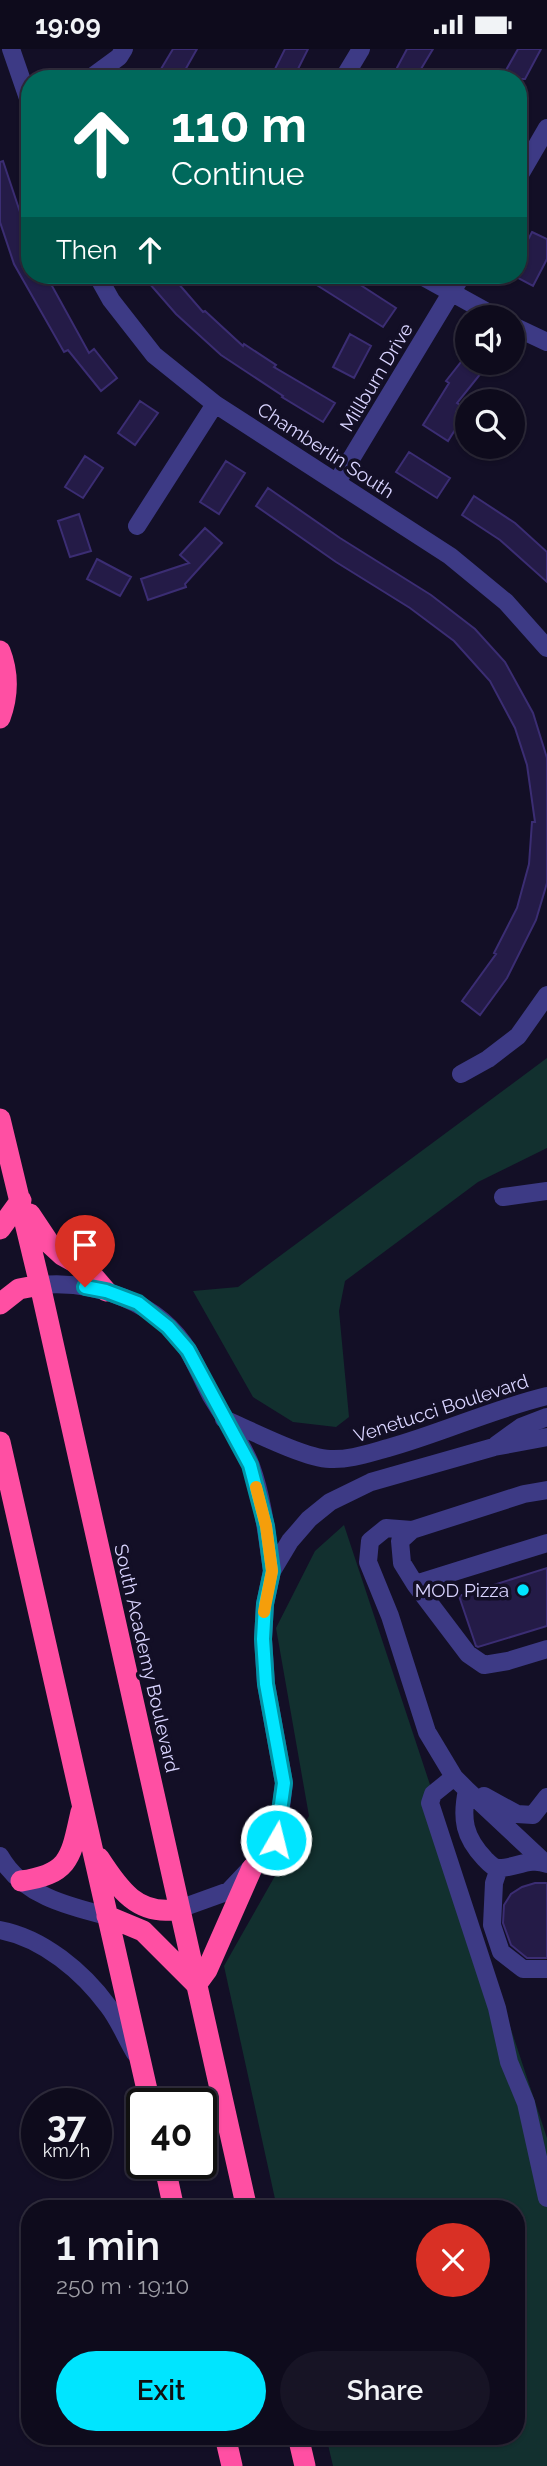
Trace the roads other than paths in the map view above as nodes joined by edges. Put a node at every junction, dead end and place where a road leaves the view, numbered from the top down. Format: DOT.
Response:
graph roads {
  1 [pos="11,49"];
  2 [pos="124,49"];
  3 [pos="361,49"];
  4 [pos="101,70"];
  5 [pos="348,70"];
  6 [pos="21,78"];
  7 [pos="547,128"];
  8 [pos="527,162"];
  9 [pos="102,284"];
  10 [pos="436,284"];
  11 [pos="457,284"];
  12 [pos="452,293"];
  13 [pos="474,305"];
  14 [pos="525,331"];
  15 [pos="547,342"];
  16 [pos="215,404"];
  17 [pos="337,482"];
  18 [pos="137,526"];
  19 [pos="547,648"];
  20 [pos="0,651"];
  21 [pos="0,718"];
  22 [pos="547,995"];
  23 [pos="461,1074"];
  24 [pos="0,1119"];
  25 [pos="547,1191"];
  26 [pos="503,1197"];
  27 [pos="21,1200"];
  28 [pos="0,1229"];
  29 [pos="40,1285"];
  30 [pos="106,1291"];
  31 [pos="0,1304"];
  32 [pos="547,1397"];
  33 [pos="547,1417"];
  34 [pos="224,1419"];
  35 [pos="547,1437"];
  36 [pos="0,1442"];
  37 [pos="494,1447"];
  38 [pos="547,1490"];
  39 [pos="412,1530"];
  40 [pos="547,1543"];
  41 [pos="272,1571"];
  42 [pos="415,1584"];
  43 [pos="547,1649"];
  44 [pos="461,1783"];
  45 [pos="547,1797"];
  46 [pos="83,1807"];
  47 [pos="91,1844"];
  48 [pos="0,1856"];
  49 [pos="545,1863"];
  50 [pos="252,1868"];
  51 [pos="499,1868"];
  52 [pos="21,1881"];
  53 [pos="179,1909"];
  54 [pos="107,1916"];
  55 [pos="0,1930"];
  56 [pos="547,1969"];
  57 [pos="196,1985"];
  58 [pos="142,2065"];
  59 [pos="147,2088"];
  60 [pos="167,2179"];
  61 [pos="547,2198"];
  62 [pos="172,2200"];
  63 [pos="245,2200"];
  64 [pos="227,2445"];
  65 [pos="300,2445"];
  66 [pos="232,2466"];
  67 [pos="305,2466"];
  1 -- 6 [label="street"];
  2 -- 4 [label="street"];
  3 -- 5 [label="street"];
  7 -- 8 [label="street"];
  9 -- 16 [label="street, Chamberlin South"];
  10 -- 12 [label="street"];
  11 -- 12 [label="street, Millburn Drive"];
  12 -- 13 [label="street"];
  12 -- 17 [label="street, Millburn Drive"];
  14 -- 15 [label="street"];
  16 -- 17 [label="street, Chamberlin South"];
  16 -- 18 [label="street"];
  17 -- 19 [label="street, Chamberlin South"];
  20 -- 21 [label="highway"];
  22 -- 23 [label="street"];
  24 -- 27 [label="highway, South Academy Boulevard"];
  25 -- 26 [label="street"];
  27 -- 28 [label="highway"];
  27 -- 29 [label="highway, South Academy Boulevard"];
  27 -- 30 [label="highway"];
  29 -- 30 [label="street"];
  29 -- 31 [label="highway"];
  29 -- 53 [label="highway, South Academy Boulevard"];
  30 -- 34 [label="street"];
  32 -- 34 [label="street, Venetucci Boulevard"];
  33 -- 37 [label="street"];
  34 -- 41 [label="street"];
  35 -- 37 [label="street"];
  36 -- 46 [label="highway"];
  37 -- 41 [label="street"];
  38 -- 39 [label="street"];
  39 -- 42 [label="street"];
  39 -- 44 [label="street"];
  40 -- 42 [label="street"];
  41 -- 50 [label="street"];
  42 -- 43 [label="street"];
  44 -- 45 [label="street"];
  44 -- 49 [label="street"];
  44 -- 51 [label="street"];
  44 -- 61 [label="street"];
  46 -- 47 [label="highway"];
  46 -- 52 [label="highway"];
  47 -- 53 [label="highway"];
  47 -- 54 [label="highway"];
  48 -- 52 [label="street"];
  49 -- 51 [label="street"];
  50 -- 53 [label="street"];
  50 -- 57 [label="highway"];
  51 -- 56 [label="street"];
  52 -- 54 [label="street"];
  53 -- 57 [label="highway, South Academy Boulevard"];
  54 -- 57 [label="highway"];
  54 -- 58 [label="highway"];
  55 -- 58 [label="street"];
  57 -- 63 [label="highway, South Academy Boulevard"];
  58 -- 59 [label="highway"];
  60 -- 62 [label="highway"];
  64 -- 66 [label="highway"];
  65 -- 67 [label="highway"];
}
